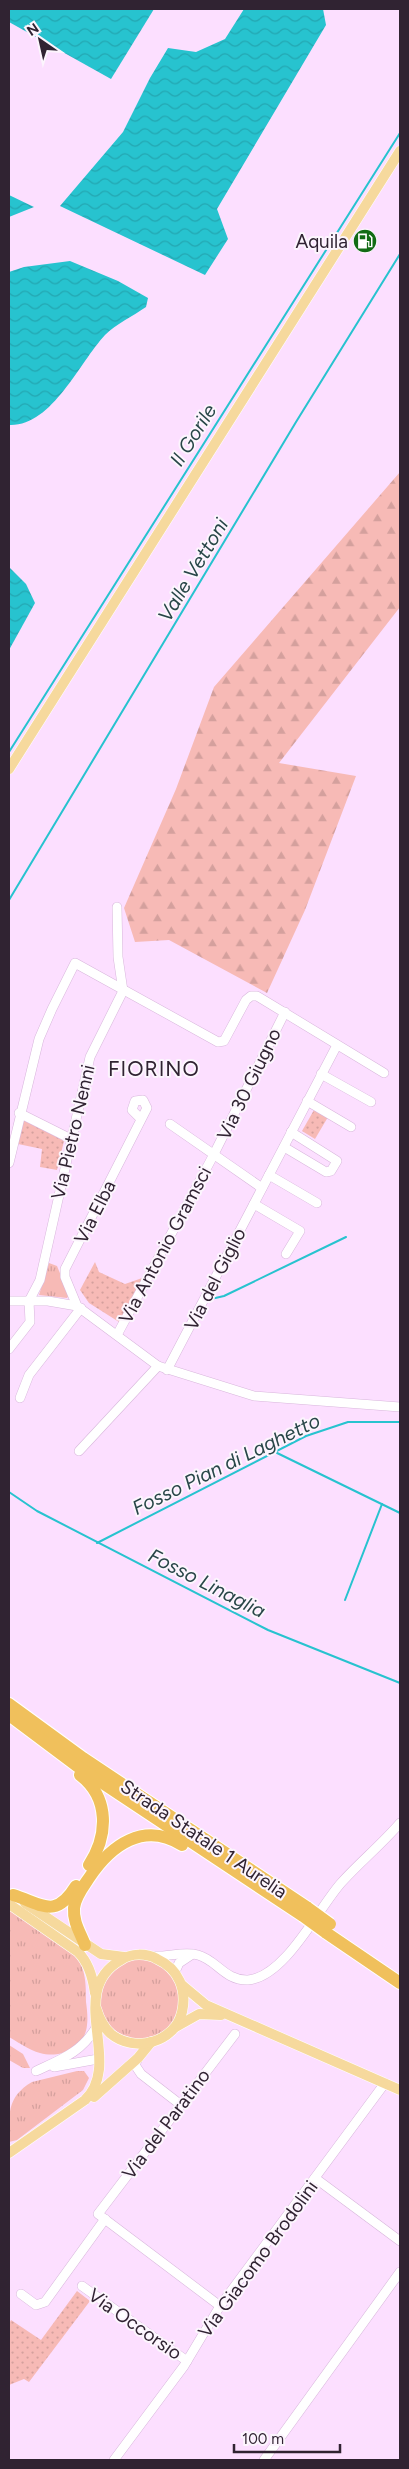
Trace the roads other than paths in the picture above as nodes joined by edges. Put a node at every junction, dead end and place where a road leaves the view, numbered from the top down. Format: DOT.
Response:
graph roads {
  1 [pos="400,151"];
  2 [pos="9,769"];
  3 [pos="117,906"];
  4 [pos="123,991"];
  5 [pos="285,1012"];
  6 [pos="337,1045"];
  7 [pos="384,1073"];
  8 [pos="321,1074"];
  9 [pos="307,1101"];
  10 [pos="371,1102"];
  11 [pos="19,1113"];
  12 [pos="141,1119"];
  13 [pos="170,1124"];
  14 [pos="351,1127"];
  15 [pos="292,1132"];
  16 [pos="71,1139"];
  17 [pos="284,1147"];
  18 [pos="214,1156"];
  19 [pos="9,1163"];
  20 [pos="269,1175"];
  21 [pos="262,1188"];
  22 [pos="317,1203"];
  23 [pos="254,1204"];
  24 [pos="286,1254"];
  25 [pos="9,1301"];
  26 [pos="30,1301"];
  27 [pos="79,1307"];
  28 [pos="117,1335"];
  29 [pos="9,1349"];
  30 [pos="158,1366"];
  31 [pos="167,1370"];
  32 [pos="20,1398"];
  33 [pos="400,1407"];
  34 [pos="79,1451"];
  35 [pos="9,1704"];
  36 [pos="9,1715"];
  37 [pos="77,1766"];
  38 [pos="400,1823"];
  39 [pos="216,1859"];
  40 [pos="10,1897"];
  41 [pos="305,1912"];
  42 [pos="328,1928"];
  43 [pos="85,1944"];
  44 [pos="193,1954"];
  45 [pos="142,1955"];
  46 [pos="125,1957"];
  47 [pos="175,1972"];
  48 [pos="400,1974"];
  49 [pos="400,1983"];
  50 [pos="182,1985"];
  51 [pos="95,1994"];
  52 [pos="96,2008"];
  53 [pos="242,2020"];
  54 [pos="98,2026"];
  55 [pos="174,2028"];
  56 [pos="235,2034"];
  57 [pos="151,2042"];
  58 [pos="138,2058"];
  59 [pos="98,2059"];
  60 [pos="141,2074"];
  61 [pos="116,2077"];
  62 [pos="385,2083"];
  63 [pos="400,2090"];
  64 [pos="181,2105"];
  65 [pos="76,2107"];
  66 [pos="9,2153"];
  67 [pos="315,2178"];
  68 [pos="102,2217"];
  69 [pos="400,2241"];
  70 [pos="400,2272"];
  71 [pos="82,2286"];
  72 [pos="22,2294"];
  73 [pos="220,2306"];
  74 [pos="187,2361"];
  75 [pos="114,2460"];
  76 [pos="264,2460"];
  1 -- 2 [label="main road"];
  3 -- 4 [label="street"];
  4 -- 5 [label="street"];
  4 -- 11 [label="street"];
  4 -- 16 [label="street, Via Pietro Nenni"];
  5 -- 6 [label="street"];
  5 -- 18 [label="street, Via 30 Giugno"];
  6 -- 7 [label="street"];
  6 -- 8 [label="street, Via del Giglio"];
  8 -- 9 [label="street, Via del Giglio"];
  8 -- 10 [label="street"];
  9 -- 14 [label="street"];
  9 -- 15 [label="street, Via del Giglio"];
  11 -- 16 [label="street"];
  11 -- 19 [label="street"];
  12 -- 27 [label="street, Via Elba"];
  13 -- 18 [label="street"];
  15 -- 17 [label="street, Via del Giglio"];
  15 -- 17 [label="street"];
  16 -- 26 [label="street, Via Pietro Nenni"];
  17 -- 20 [label="street, Via del Giglio"];
  18 -- 21 [label="street"];
  18 -- 28 [label="street, Via Antonio Gramsci"];
  20 -- 21 [label="street, Via del Giglio"];
  20 -- 22 [label="street"];
  21 -- 23 [label="street, Via del Giglio"];
  23 -- 24 [label="street"];
  23 -- 31 [label="street, Via del Giglio"];
  25 -- 26 [label="street"];
  26 -- 27 [label="street"];
  26 -- 29 [label="street, Via Pietro Nenni"];
  27 -- 28 [label="street"];
  27 -- 32 [label="street"];
  28 -- 30 [label="street"];
  30 -- 31 [label="street"];
  30 -- 34 [label="street"];
  31 -- 33 [label="street"];
  35 -- 41 [label="highway, Strada Statale 1 Aurelia"];
  36 -- 37 [label="highway, Strada Statale 1 Aurelia"];
  37 -- 39 [label="highway, Strada Statale 1 Aurelia"];
  37 -- 40 [label="highway"];
  38 -- 44 [label="street"];
  39 -- 41 [label="highway, Strada Statale 1 Aurelia"];
  39 -- 43 [label="highway"];
  40 -- 43 [label="main road"];
  40 -- 51 [label="main road"];
  41 -- 42 [label="highway, Strada Statale 1 Aurelia, bridge"];
  42 -- 48 [label="highway, Strada Statale 1 Aurelia"];
  42 -- 49 [label="highway, Strada Statale 1 Aurelia"];
  43 -- 46 [label="main road"];
  44 -- 45 [label="street"];
  44 -- 47 [label="street"];
  45 -- 46 [label="main road"];
  45 -- 47 [label="main road"];
  46 -- 51 [label="main road"];
  47 -- 50 [label="main road"];
  50 -- 53 [label="main road"];
  50 -- 55 [label="main road"];
  51 -- 52 [label="main road"];
  52 -- 54 [label="main road"];
  52 -- 57 [label="main road"];
  53 -- 55 [label="main road"];
  53 -- 62 [label="main road"];
  54 -- 59 [label="main road"];
  54 -- 59 [label="street"];
  55 -- 57 [label="main road"];
  56 -- 64 [label="street, Via del Paratino"];
  57 -- 58 [label="main road"];
  58 -- 60 [label="street"];
  58 -- 61 [label="main road"];
  59 -- 65 [label="main road"];
  60 -- 61 [label="street"];
  60 -- 64 [label="street"];
  61 -- 65 [label="main road"];
  62 -- 63 [label="main road"];
  62 -- 67 [label="street, Via Giacomo Brodolini"];
  64 -- 68 [label="street, Via del Paratino"];
  65 -- 66 [label="main road"];
  67 -- 69 [label="street"];
  67 -- 73 [label="street, Via Giacomo Brodolini"];
  68 -- 72 [label="street, Via del Paratino"];
  68 -- 73 [label="street"];
  70 -- 76 [label="street"];
  71 -- 74 [label="street, Via Occorsio"];
  73 -- 74 [label="street, Via Giacomo Brodolini"];
  74 -- 75 [label="street, Via Giacomo Brodolini"];
}
